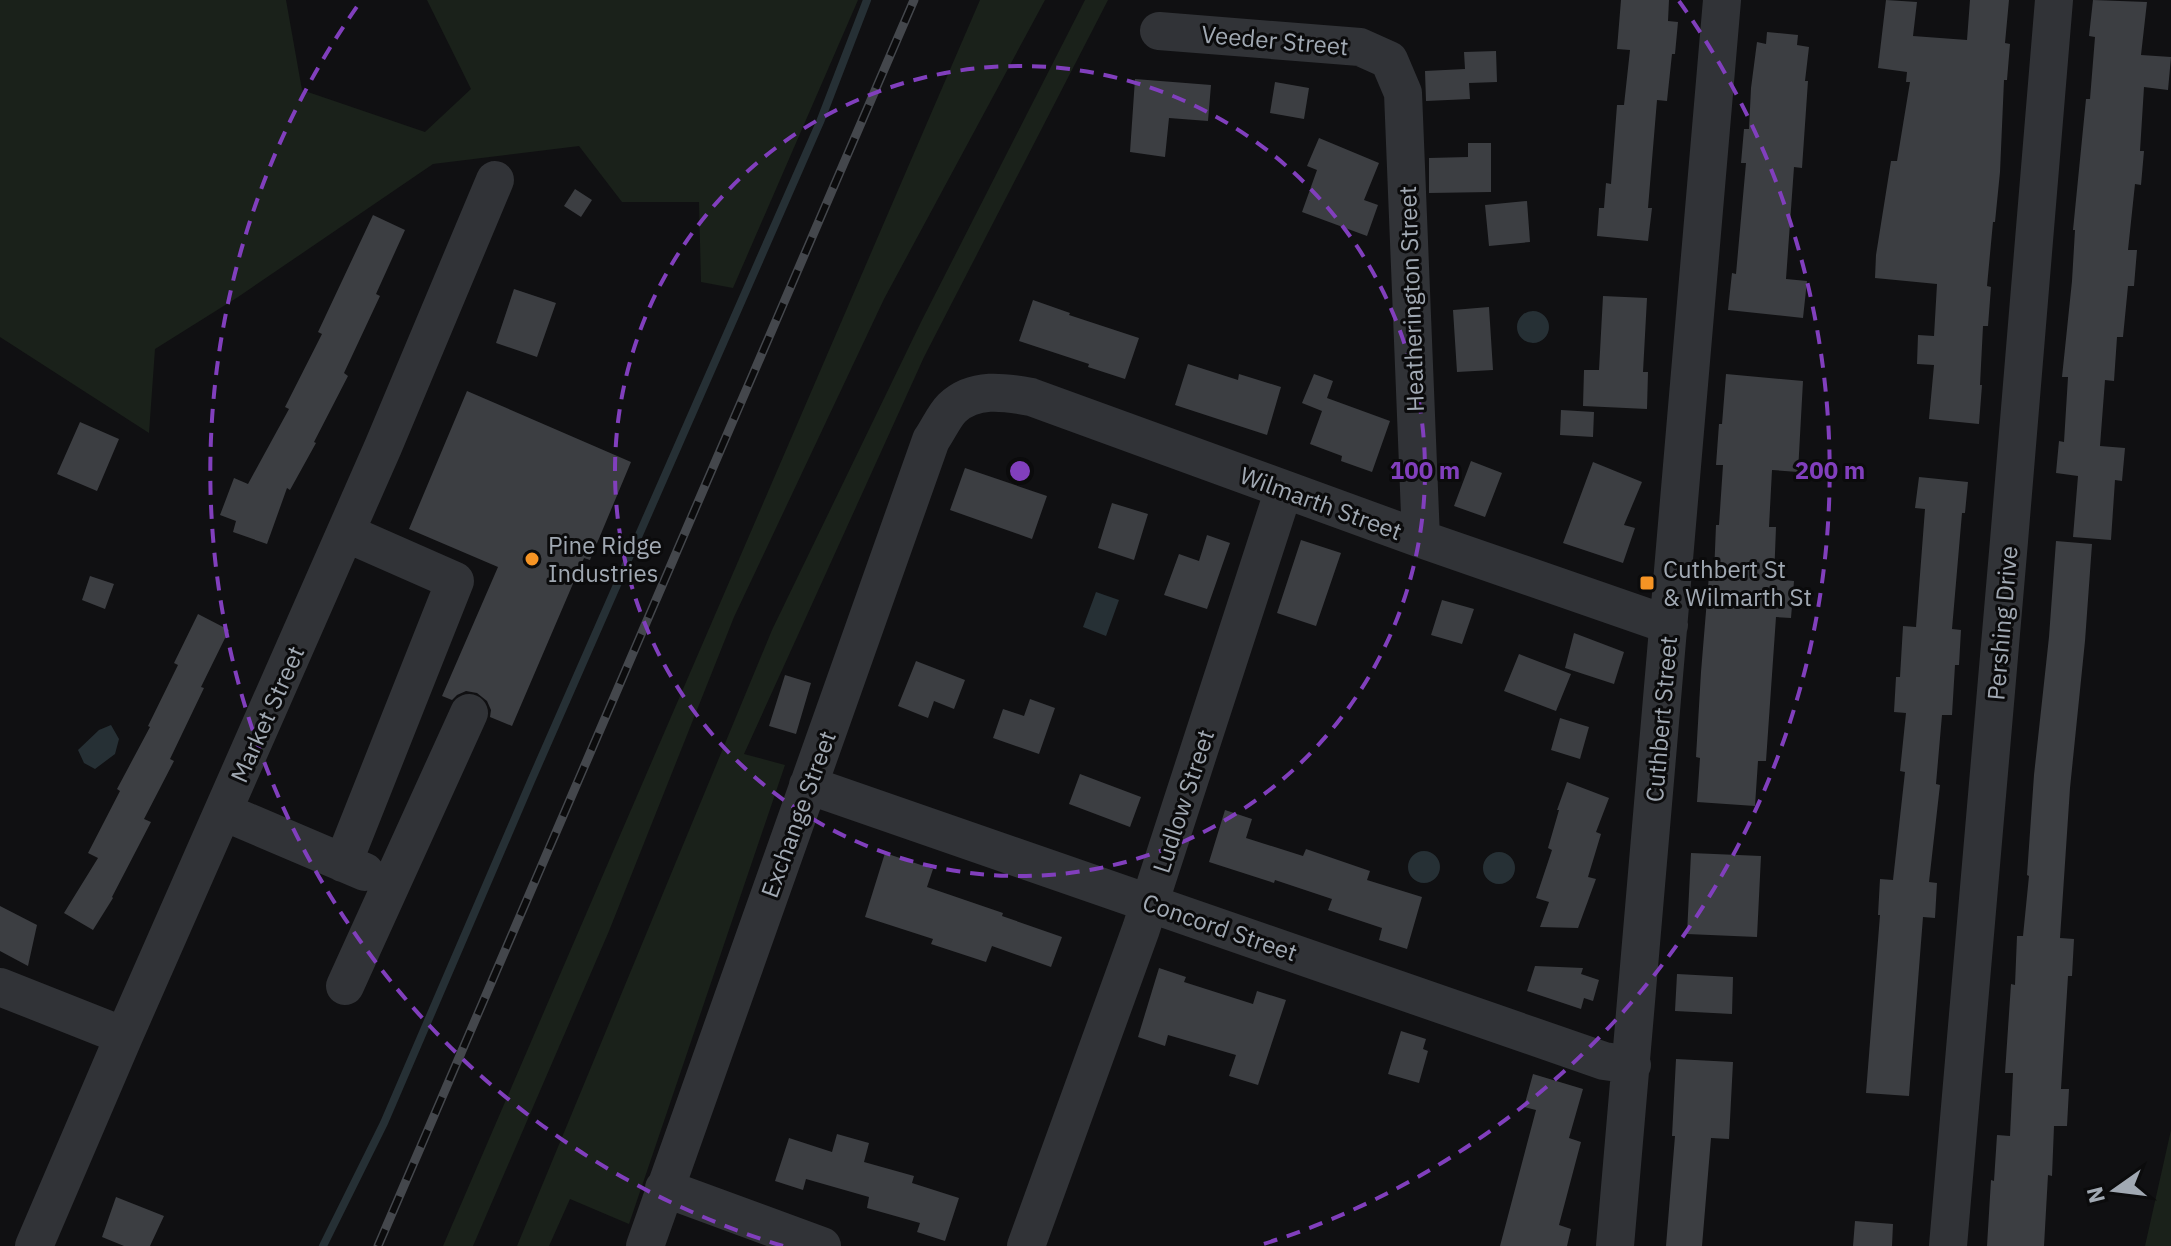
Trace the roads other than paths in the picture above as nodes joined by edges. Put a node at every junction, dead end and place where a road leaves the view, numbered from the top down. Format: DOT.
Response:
graph roads {
  1 [pos="1722,0"];
  2 [pos="2054,0"];
  3 [pos="1159,31"];
  4 [pos="1389,60"];
  5 [pos="495,180"];
  6 [pos="971,395"];
  7 [pos="1284,489"];
  8 [pos="346,533"];
  9 [pos="1421,539"];
  10 [pos="1669,625"];
  11 [pos="469,713"];
  12 [pos="808,785"];
  13 [pos="224,812"];
  14 [pos="343,863"];
  15 [pos="391,883"];
  16 [pos="1149,903"];
  17 [pos="345,986"];
  18 [pos="0,987"];
  19 [pos="124,1036"];
  20 [pos="1632,1065"];
  21 [pos="664,1188"];
  22 [pos="34,1246"];
  23 [pos="645,1246"];
  24 [pos="822,1246"];
  25 [pos="1026,1246"];
  26 [pos="1615,1246"];
  27 [pos="1948,1246"];
  1 -- 10 [label="street, Cuthbert Street"];
  2 -- 27 [label="street, Pershing Drive"];
  3 -- 4 [label="street, Veeder Street"];
  4 -- 9 [label="street, Heatherington Street"];
  5 -- 8 [label="street, Market Street"];
  6 -- 7 [label="street, Wilmarth Street"];
  6 -- 12 [label="street, Exchange Street"];
  7 -- 9 [label="street, Wilmarth Street"];
  7 -- 16 [label="street, Ludlow Street"];
  8 -- 13 [label="street, Market Street"];
  8 -- 14 [label="street"];
  9 -- 10 [label="street, Wilmarth Street"];
  10 -- 20 [label="street, Cuthbert Street"];
  11 -- 15 [label="street"];
  12 -- 16 [label="street, Concord Street"];
  12 -- 21 [label="street, Exchange Street"];
  13 -- 14 [label="street"];
  13 -- 19 [label="street, Market Street"];
  14 -- 15 [label="street"];
  15 -- 17 [label="street"];
  16 -- 20 [label="street, Concord Street"];
  16 -- 25 [label="street, Ludlow Street"];
  18 -- 19 [label="street"];
  19 -- 22 [label="street, Market Street"];
  20 -- 26 [label="street, Cuthbert Street"];
  21 -- 23 [label="street, Exchange Street"];
  21 -- 24 [label="street"];
}
